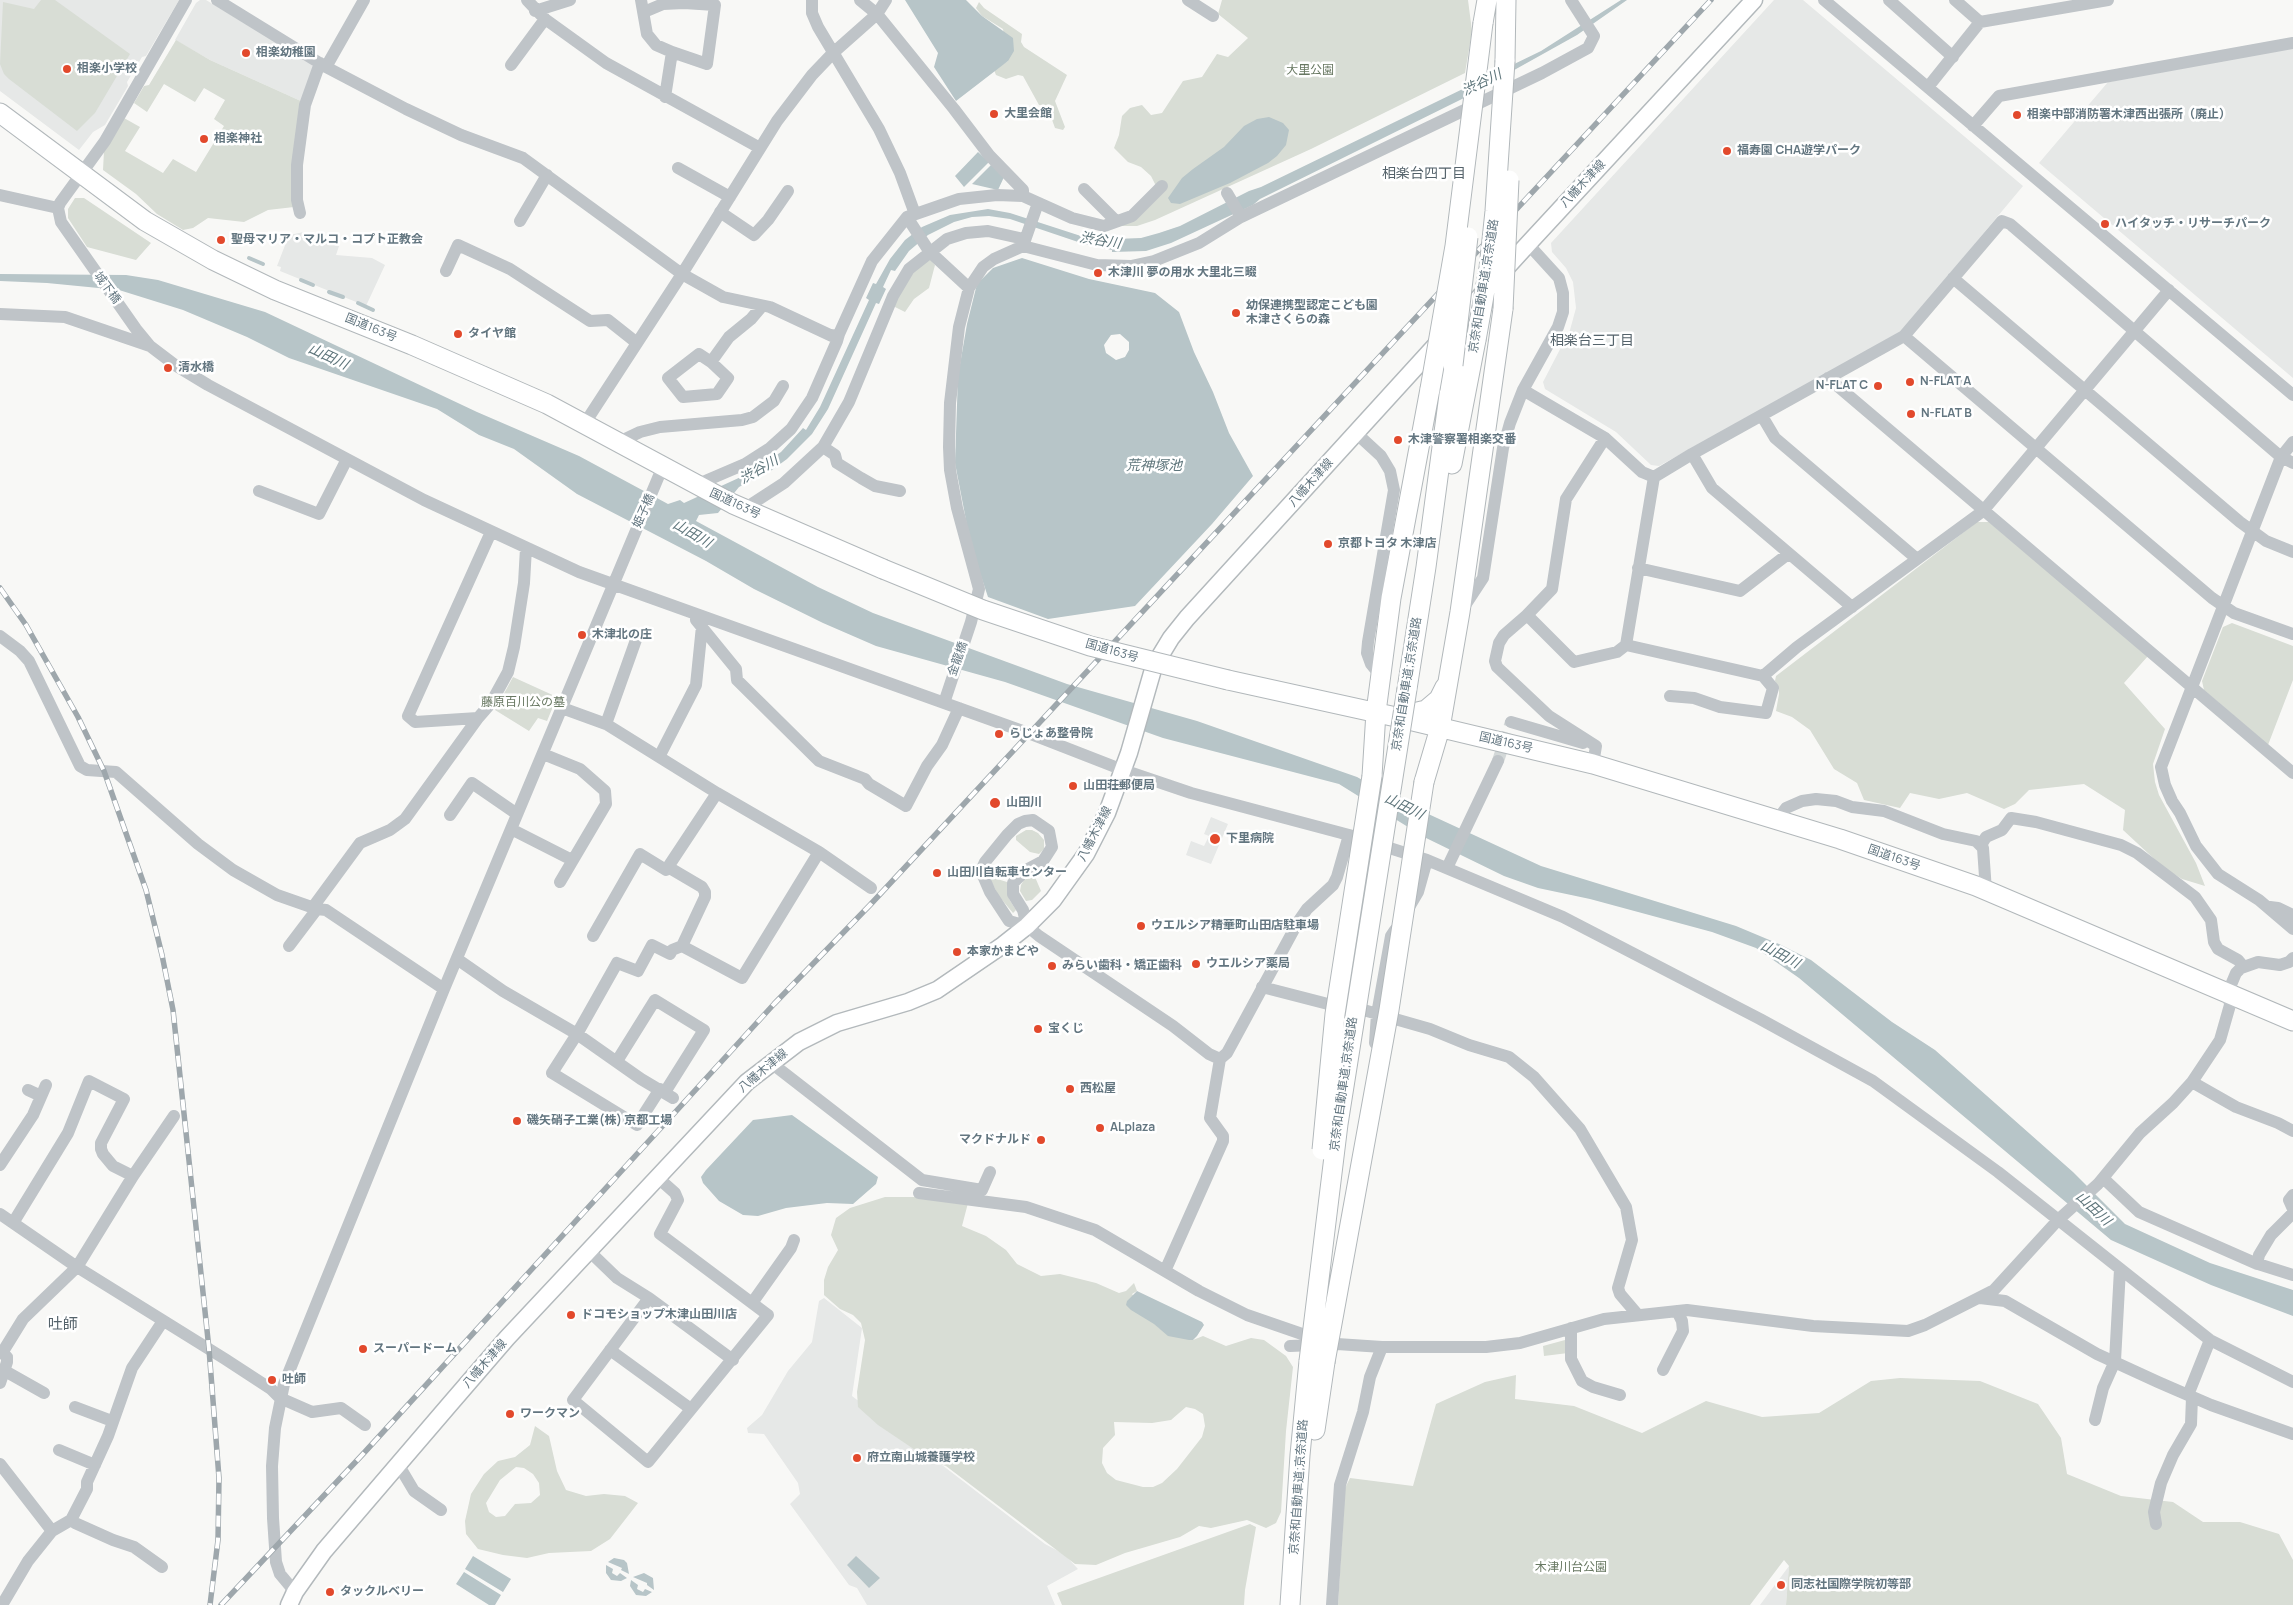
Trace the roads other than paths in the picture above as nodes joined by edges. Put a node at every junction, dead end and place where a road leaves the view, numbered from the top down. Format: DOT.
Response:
graph roads {
  1 [pos="186,0"];
  2 [pos="217,0"];
  3 [pos="364,0"];
  4 [pos="527,0"];
  5 [pos="570,0"];
  6 [pos="812,0"];
  7 [pos="860,0"];
  8 [pos="886,0"];
  9 [pos="1188,0"];
  10 [pos="1487,0"];
  11 [pos="1570,0"];
  12 [pos="1754,0"];
  13 [pos="1824,0"];
  14 [pos="1889,0"];
  15 [pos="1955,0"];
  16 [pos="2106,0"];
  17 [pos="643,6"];
  18 [pos="1506,6"];
  19 [pos="536,11"];
  20 [pos="877,14"];
  21 [pos="1213,16"];
  22 [pos="545,19"];
  23 [pos="1484,22"];
  24 [pos="1980,22"];
  25 [pos="2293,43"];
  26 [pos="672,52"];
  27 [pos="833,53"];
  28 [pos="1953,57"];
  29 [pos="1505,61"];
  30 [pos="323,65"];
  31 [pos="512,65"];
  32 [pos="1928,87"];
  33 [pos="665,97"];
  34 [pos="0,113"];
  35 [pos="1973,126"];
  36 [pos="760,148"];
  37 [pos="678,168"];
  38 [pos="80,174"];
  39 [pos="547,176"];
  40 [pos="1162,186"];
  41 [pos="1084,189"];
  42 [pos="788,191"];
  43 [pos="1227,193"];
  44 [pos="0,195"];
  45 [pos="1023,196"];
  46 [pos="730,197"];
  47 [pos="1036,206"];
  48 [pos="58,208"];
  49 [pos="720,212"];
  50 [pos="300,213"];
  51 [pos="911,217"];
  52 [pos="1241,217"];
  53 [pos="520,221"];
  54 [pos="1116,221"];
  55 [pos="1024,240"];
  56 [pos="1528,244"];
  57 [pos="928,248"];
  58 [pos="446,271"];
  59 [pos="682,274"];
  60 [pos="1953,278"];
  61 [pos="969,288"];
  62 [pos="2169,290"];
  63 [pos="762,306"];
  64 [pos="0,314"];
  65 [pos="2134,332"];
  66 [pos="839,334"];
  67 [pos="1904,336"];
  68 [pos="637,343"];
  69 [pos="150,346"];
  70 [pos="711,362"];
  71 [pos="1828,378"];
  72 [pos="783,386"];
  73 [pos="2085,389"];
  74 [pos="1524,390"];
  75 [pos="2293,395"];
  76 [pos="1762,416"];
  77 [pos="585,423"];
  78 [pos="1356,433"];
  79 [pos="1605,438"];
  80 [pos="619,442"];
  81 [pos="2293,442"];
  82 [pos="823,447"];
  83 [pos="2036,448"];
  84 [pos="1692,454"];
  85 [pos="2280,457"];
  86 [pos="347,459"];
  87 [pos="2293,463"];
  88 [pos="663,466"];
  89 [pos="1654,477"];
  90 [pos="697,486"];
  91 [pos="259,491"];
  92 [pos="900,491"];
  93 [pos="738,506"];
  94 [pos="1983,511"];
  95 [pos="2252,531"];
  96 [pos="491,532"];
  97 [pos="526,548"];
  98 [pos="2293,552"];
  99 [pos="1788,554"];
  100 [pos="1917,559"];
  101 [pos="1426,567"];
  102 [pos="1638,568"];
  103 [pos="613,585"];
  104 [pos="1852,607"];
  105 [pos="2224,607"];
  106 [pos="1460,612"];
  107 [pos="1527,616"];
  108 [pos="699,620"];
  109 [pos="2293,634"];
  110 [pos="0,636"];
  111 [pos="637,637"];
  112 [pos="1626,645"];
  113 [pos="1763,676"];
  114 [pos="1380,678"];
  115 [pos="1447,687"];
  116 [pos="2192,687"];
  117 [pos="1670,696"];
  118 [pos="945,699"];
  119 [pos="1336,704"];
  120 [pos="562,708"];
  121 [pos="959,708"];
  122 [pos="1376,712"];
  123 [pos="478,718"];
  124 [pos="1511,722"];
  125 [pos="1417,723"];
  126 [pos="606,724"];
  127 [pos="1485,738"];
  128 [pos="1379,751"];
  129 [pos="543,754"];
  130 [pos="1594,755"];
  131 [pos="659,757"];
  132 [pos="1498,761"];
  133 [pos="1123,770"];
  134 [pos="1427,772"];
  135 [pos="2293,773"];
  136 [pos="717,793"];
  137 [pos="517,814"];
  138 [pos="450,815"];
  139 [pos="1777,820"];
  140 [pos="511,829"];
  141 [pos="1349,835"];
  142 [pos="1981,844"];
  143 [pos="819,852"];
  144 [pos="572,860"];
  145 [pos="1427,860"];
  146 [pos="1449,864"];
  147 [pos="668,867"];
  148 [pos="560,882"];
  149 [pos="871,888"];
  150 [pos="1986,891"];
  151 [pos="2266,906"];
  152 [pos="315,908"];
  153 [pos="2293,915"];
  154 [pos="1027,926"];
  155 [pos="2293,929"];
  156 [pos="593,936"];
  157 [pos="289,946"];
  158 [pos="682,946"];
  159 [pos="2293,958"];
  160 [pos="457,959"];
  161 [pos="2243,966"];
  162 [pos="1262,987"];
  163 [pos="444,989"];
  164 [pos="2228,992"];
  165 [pos="1377,1014"];
  166 [pos="2293,1021"];
  167 [pos="577,1034"];
  168 [pos="1220,1058"];
  169 [pos="617,1061"];
  170 [pos="770,1062"];
  171 [pos="2192,1082"];
  172 [pos="28,1090"];
  173 [pos="666,1093"];
  174 [pos="174,1116"];
  175 [pos="2293,1132"];
  176 [pos="0,1165"];
  177 [pos="990,1172"];
  178 [pos="133,1176"];
  179 [pos="657,1177"];
  180 [pos="2100,1181"];
  181 [pos="919,1193"];
  182 [pos="2293,1195"];
  183 [pos="2293,1208"];
  184 [pos="2293,1213"];
  185 [pos="0,1214"];
  186 [pos="2062,1216"];
  187 [pos="13,1223"];
  188 [pos="794,1240"];
  189 [pos="588,1251"];
  190 [pos="2257,1264"];
  191 [pos="77,1267"];
  192 [pos="2120,1269"];
  193 [pos="1165,1271"];
  194 [pos="2293,1275"];
  195 [pos="649,1298"];
  196 [pos="1980,1298"];
  197 [pos="752,1303"];
  198 [pos="1677,1311"];
  199 [pos="1637,1314"];
  200 [pos="163,1321"];
  201 [pos="1571,1328"];
  202 [pos="2210,1340"];
  203 [pos="1337,1344"];
  204 [pos="1290,1346"];
  205 [pos="1382,1346"];
  206 [pos="1316,1348"];
  207 [pos="610,1350"];
  208 [pos="1,1352"];
  209 [pos="733,1360"];
  210 [pos="2115,1361"];
  211 [pos="1663,1370"];
  212 [pos="2,1377"];
  213 [pos="2293,1382"];
  214 [pos="44,1393"];
  215 [pos="1620,1395"];
  216 [pos="2190,1396"];
  217 [pos="280,1398"];
  218 [pos="75,1406"];
  219 [pos="691,1409"];
  220 [pos="2095,1420"];
  221 [pos="112,1421"];
  222 [pos="365,1425"];
  223 [pos="2293,1434"];
  224 [pos="59,1450"];
  225 [pos="0,1464"];
  226 [pos="398,1464"];
  227 [pos="95,1465"];
  228 [pos="441,1510"];
  229 [pos="71,1520"];
  230 [pos="2156,1524"];
  231 [pos="52,1531"];
  232 [pos="162,1567"];
  233 [pos="292,1598"];
  234 [pos="2,1605"];
  235 [pos="1290,1605"];
  236 [pos="1332,1605"];
  1 -- 38 [label="street"];
  2 -- 30 [label="street"];
  3 -- 30 [label="street"];
  4 -- 19 [label="street"];
  5 -- 19 [label="street"];
  6 -- 27 [label="street"];
  7 -- 20 [label="street"];
  8 -- 20 [label="street"];
  9 -- 21 [label="street"];
  10 -- 23 [label="highway"];
  11 -- 52 [label="street"];
  12 -- 56 [label="main road, 八幡木津線"];
  13 -- 32 [label="street"];
  14 -- 28 [label="street"];
  15 -- 24 [label="street"];
  16 -- 24 [label="street"];
  17 -- 26 [label="street"];
  17 -- 26 [label="street"];
  18 -- 29 [label="highway, 京奈和自動車道;京奈道路"];
  19 -- 22 [label="street"];
  20 -- 27 [label="street"];
  20 -- 45 [label="street"];
  22 -- 31 [label="street"];
  22 -- 33 [label="street"];
  23 -- 101 [label="highway, 京奈和自動車道;京奈道路, bridge"];
  23 -- 114 [label="highway, bridge"];
  24 -- 28 [label="street"];
  25 -- 35 [label="street"];
  26 -- 33 [label="street"];
  27 -- 36 [label="street"];
  27 -- 51 [label="street"];
  28 -- 32 [label="street"];
  29 -- 101 [label="highway, 京奈和自動車道;京奈道路, bridge"];
  29 -- 106 [label="highway, bridge"];
  30 -- 39 [label="street"];
  30 -- 50 [label="street"];
  32 -- 35 [label="street"];
  33 -- 36 [label="street"];
  34 -- 38 [label="highway, 国道163号"];
  35 -- 62 [label="street"];
  36 -- 46 [label="street"];
  37 -- 46 [label="street"];
  38 -- 48 [label="street"];
  38 -- 77 [label="highway, 国道163号"];
  39 -- 53 [label="street"];
  39 -- 59 [label="street"];
  40 -- 54 [label="street"];
  41 -- 54 [label="street"];
  42 -- 49 [label="street"];
  43 -- 52 [label="street"];
  44 -- 48 [label="street"];
  45 -- 47 [label="street"];
  45 -- 51 [label="street"];
  46 -- 49 [label="street"];
  47 -- 54 [label="street"];
  47 -- 55 [label="street"];
  48 -- 69 [label="street, 城下橋"];
  49 -- 59 [label="street"];
  51 -- 57 [label="street"];
  51 -- 66 [label="street"];
  52 -- 55 [label="street"];
  55 -- 57 [label="street"];
  55 -- 61 [label="street, 金龍橋"];
  56 -- 74 [label="street"];
  56 -- 78 [label="main road, 八幡木津線"];
  57 -- 61 [label="street"];
  57 -- 82 [label="street"];
  58 -- 68 [label="street"];
  59 -- 63 [label="street"];
  59 -- 68 [label="street"];
  60 -- 65 [label="street"];
  60 -- 67 [label="street"];
  60 -- 73 [label="street"];
  61 -- 118 [label="street, 金龍橋"];
  62 -- 65 [label="street"];
  62 -- 75 [label="street"];
  63 -- 66 [label="street"];
  63 -- 70 [label="street"];
  64 -- 69 [label="street"];
  65 -- 73 [label="street"];
  65 -- 85 [label="street"];
  66 -- 90 [label="street"];
  67 -- 71 [label="street"];
  67 -- 83 [label="street"];
  68 -- 77 [label="street"];
  69 -- 86 [label="street"];
  71 -- 76 [label="street"];
  71 -- 94 [label="street"];
  72 -- 80 [label="street"];
  73 -- 83 [label="street"];
  73 -- 95 [label="street"];
  74 -- 79 [label="street"];
  74 -- 106 [label="street"];
  76 -- 84 [label="street"];
  76 -- 100 [label="street"];
  77 -- 80 [label="highway, 国道163号"];
  78 -- 114 [label="street"];
  78 -- 133 [label="main road, 八幡木津線"];
  79 -- 89 [label="street"];
  79 -- 107 [label="street"];
  80 -- 88 [label="highway, 国道163号"];
  81 -- 85 [label="street"];
  82 -- 92 [label="street"];
  82 -- 93 [label="street"];
  83 -- 94 [label="street"];
  83 -- 105 [label="street"];
  84 -- 89 [label="street"];
  84 -- 99 [label="street"];
  85 -- 87 [label="street"];
  85 -- 95 [label="street"];
  86 -- 91 [label="street"];
  86 -- 96 [label="street"];
  88 -- 90 [label="highway, 国道163号"];
  88 -- 103 [label="street, 姫子橋"];
  89 -- 102 [label="street"];
  90 -- 93 [label="highway, 国道163号"];
  93 -- 119 [label="highway, 国道163号, bridge"];
  94 -- 100 [label="street"];
  94 -- 116 [label="street"];
  95 -- 98 [label="street"];
  95 -- 105 [label="street"];
  96 -- 97 [label="street"];
  96 -- 123 [label="street"];
  97 -- 103 [label="street"];
  97 -- 123 [label="street"];
  99 -- 102 [label="street"];
  99 -- 104 [label="street"];
  100 -- 104 [label="street"];
  101 -- 206 [label="highway, 京奈和自動車道;京奈道路, bridge"];
  102 -- 112 [label="street"];
  103 -- 108 [label="street"];
  103 -- 120 [label="street, 姫子橋"];
  104 -- 113 [label="street"];
  105 -- 109 [label="street"];
  105 -- 116 [label="street"];
  106 -- 115 [label="highway"];
  107 -- 112 [label="street"];
  107 -- 130 [label="street"];
  108 -- 118 [label="street"];
  108 -- 121 [label="street"];
  108 -- 131 [label="street"];
  110 -- 152 [label="street"];
  111 -- 126 [label="street"];
  112 -- 113 [label="street"];
  113 -- 117 [label="street"];
  114 -- 119 [label="highway"];
  114 -- 122 [label="highway"];
  114 -- 125 [label="highway"];
  115 -- 125 [label="highway"];
  115 -- 125 [label="highway"];
  115 -- 127 [label="highway"];
  116 -- 135 [label="street"];
  116 -- 151 [label="street"];
  118 -- 121 [label="street"];
  119 -- 122 [label="highway, 国道163号"];
  120 -- 126 [label="street"];
  120 -- 129 [label="street, 姫子橋"];
  121 -- 133 [label="street"];
  122 -- 125 [label="highway, 国道163号"];
  122 -- 128 [label="highway"];
  123 -- 152 [label="street"];
  124 -- 130 [label="street"];
  125 -- 127 [label="highway, 国道163号"];
  125 -- 128 [label="highway"];
  125 -- 134 [label="highway"];
  126 -- 131 [label="street"];
  127 -- 130 [label="highway, 国道163号"];
  127 -- 134 [label="highway"];
  128 -- 206 [label="highway, bridge"];
  129 -- 137 [label="street, 姫子橋"];
  129 -- 144 [label="street"];
  130 -- 139 [label="highway, 国道163号"];
  131 -- 136 [label="street"];
  132 -- 146 [label="street"];
  133 -- 141 [label="street"];
  133 -- 154 [label="main road, 八幡木津線"];
  134 -- 206 [label="highway, bridge"];
  136 -- 143 [label="street"];
  136 -- 147 [label="street"];
  137 -- 138 [label="street"];
  137 -- 140 [label="street, 姫子橋"];
  139 -- 142 [label="street"];
  139 -- 150 [label="highway, 国道163号"];
  140 -- 144 [label="street"];
  140 -- 160 [label="street, 姫子橋"];
  141 -- 145 [label="street"];
  141 -- 162 [label="street"];
  142 -- 150 [label="street"];
  142 -- 161 [label="street"];
  143 -- 149 [label="street"];
  143 -- 158 [label="street"];
  144 -- 148 [label="street"];
  145 -- 146 [label="street"];
  145 -- 165 [label="street"];
  146 -- 186 [label="street"];
  147 -- 156 [label="street"];
  147 -- 158 [label="street"];
  150 -- 164 [label="highway, 国道163号"];
  151 -- 153 [label="street"];
  151 -- 155 [label="street"];
  152 -- 157 [label="street"];
  152 -- 163 [label="street"];
  154 -- 154 [label="street"];
  154 -- 168 [label="street"];
  154 -- 170 [label="main road, 八幡木津線"];
  158 -- 167 [label="street"];
  159 -- 161 [label="street"];
  160 -- 163 [label="street, 姫子橋"];
  160 -- 167 [label="street"];
  161 -- 164 [label="street"];
  162 -- 165 [label="street"];
  162 -- 168 [label="street"];
  163 -- 217 [label="street, 姫子橋"];
  164 -- 166 [label="highway, 国道163号"];
  164 -- 171 [label="street"];
  165 -- 199 [label="street"];
  165 -- 203 [label="street"];
  167 -- 169 [label="street"];
  167 -- 173 [label="street"];
  168 -- 193 [label="street"];
  169 -- 173 [label="street"];
  169 -- 173 [label="street"];
  170 -- 177 [label="street"];
  170 -- 179 [label="main road, 八幡木津線"];
  171 -- 175 [label="street"];
  171 -- 180 [label="street"];
  172 -- 176 [label="street"];
  174 -- 178 [label="street"];
  178 -- 187 [label="street"];
  178 -- 191 [label="street"];
  179 -- 189 [label="main road, 八幡木津線"];
  179 -- 197 [label="street"];
  180 -- 186 [label="street"];
  180 -- 190 [label="street"];
  181 -- 193 [label="street"];
  182 -- 183 [label="street"];
  184 -- 190 [label="street"];
  185 -- 187 [label="street"];
  186 -- 192 [label="street"];
  186 -- 196 [label="street"];
  187 -- 191 [label="street"];
  188 -- 197 [label="street"];
  189 -- 195 [label="street"];
  189 -- 226 [label="main road, 八幡木津線"];
  190 -- 194 [label="street"];
  191 -- 200 [label="street"];
  191 -- 208 [label="street"];
  192 -- 202 [label="street"];
  192 -- 210 [label="street"];
  193 -- 206 [label="street"];
  195 -- 207 [label="street"];
  195 -- 209 [label="street"];
  196 -- 198 [label="street"];
  196 -- 210 [label="street"];
  197 -- 209 [label="street"];
  198 -- 199 [label="street"];
  198 -- 211 [label="street"];
  199 -- 201 [label="street"];
  200 -- 217 [label="street"];
  200 -- 221 [label="street"];
  201 -- 205 [label="street"];
  201 -- 215 [label="street"];
  202 -- 213 [label="street"];
  202 -- 216 [label="street"];
  203 -- 205 [label="street"];
  203 -- 206 [label="street"];
  204 -- 206 [label="street"];
  205 -- 236 [label="street"];
  206 -- 235 [label="highway, 京奈和自動車道;京奈道路"];
  207 -- 219 [label="street"];
  207 -- 219 [label="street"];
  208 -- 212 [label="street"];
  209 -- 219 [label="street"];
  210 -- 216 [label="street"];
  210 -- 220 [label="street"];
  212 -- 214 [label="street"];
  216 -- 223 [label="street"];
  216 -- 230 [label="street"];
  217 -- 222 [label="street"];
  217 -- 233 [label="street, 姫子橋"];
  218 -- 221 [label="street"];
  221 -- 227 [label="street"];
  224 -- 227 [label="street"];
  225 -- 231 [label="street"];
  226 -- 228 [label="street"];
  226 -- 233 [label="main road, 八幡木津線"];
  227 -- 229 [label="street"];
  229 -- 231 [label="street"];
  229 -- 232 [label="street"];
  231 -- 234 [label="street"];
}
